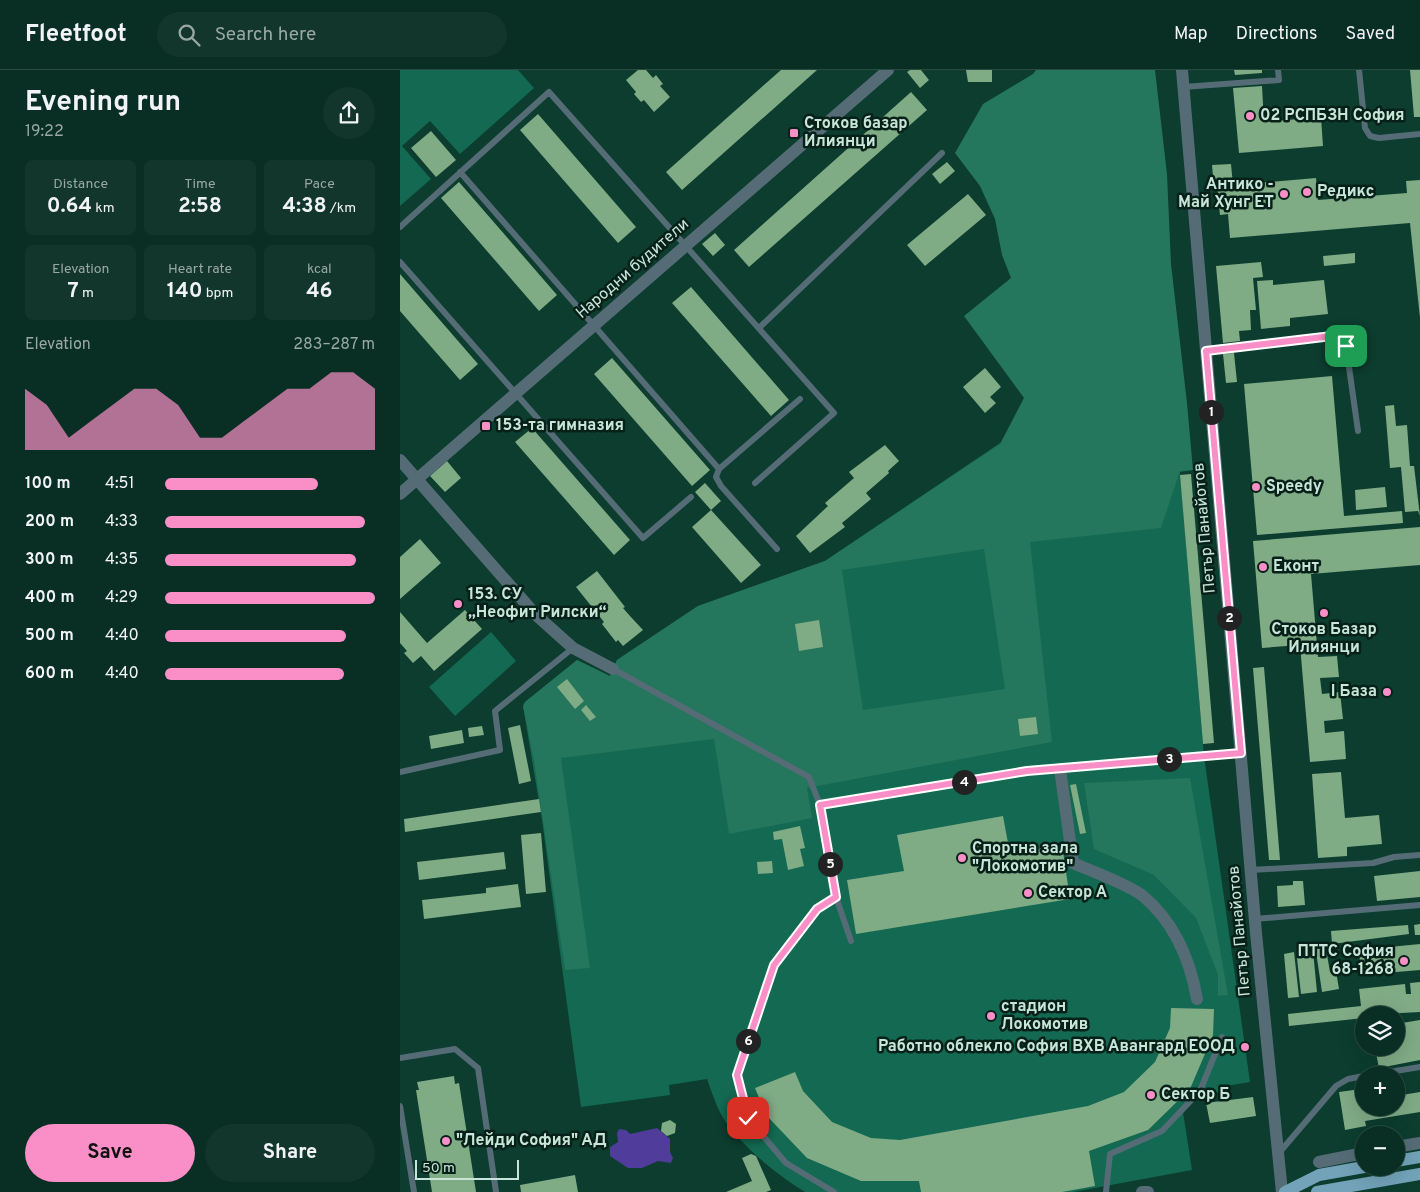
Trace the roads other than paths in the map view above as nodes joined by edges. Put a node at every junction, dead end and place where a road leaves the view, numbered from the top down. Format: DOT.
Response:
graph roads {
  1 [pos="888,70"];
  2 [pos="1182,70"];
  3 [pos="1278,70"];
  4 [pos="1359,70"];
  5 [pos="1184,87"];
  6 [pos="1420,134"];
  7 [pos="942,153"];
  8 [pos="460,172"];
  9 [pos="400,226"];
  10 [pos="686,244"];
  11 [pos="400,262"];
  12 [pos="593,325"];
  13 [pos="759,328"];
  14 [pos="1206,351"];
  15 [pos="515,393"];
  16 [pos="800,399"];
  17 [pos="1358,431"];
  18 [pos="400,460"];
  19 [pos="719,469"];
  20 [pos="417,479"];
  21 [pos="755,483"];
  22 [pos="400,494"];
  23 [pos="691,497"];
  24 [pos="777,549"];
  25 [pos="573,648"];
  26 [pos="613,669"];
  27 [pos="1241,753"];
  28 [pos="1060,769"];
  29 [pos="400,772"];
  30 [pos="820,805"];
  31 [pos="1420,855"];
  32 [pos="1251,870"];
  33 [pos="836,897"];
  34 [pos="1420,905"];
  35 [pos="1255,919"];
  36 [pos="851,941"];
  37 [pos="1197,999"];
  38 [pos="1222,1037"];
  39 [pos="400,1058"];
  40 [pos="1420,1067"];
  41 [pos="1405,1070"];
  42 [pos="1355,1078"];
  43 [pos="400,1106"];
  44 [pos="402,1136"];
  45 [pos="1420,1143"];
  46 [pos="1405,1146"];
  47 [pos="1278,1154"];
  48 [pos="1355,1156"];
  49 [pos="1420,1157"];
  50 [pos="1405,1160"];
  51 [pos="1319,1162"];
  52 [pos="1355,1169"];
  53 [pos="1420,1174"];
  54 [pos="414,1192"];
  55 [pos="496,1192"];
  56 [pos="834,1192"];
  57 [pos="1106,1192"];
  58 [pos="1142,1192"];
  59 [pos="1148,1192"];
  60 [pos="1283,1192"];
  61 [pos="1316,1192"];
  1 -- 10 [label="street, Народни будители"];
  2 -- 5 [label="street, Петър Панайотов"];
  3 -- 5 [label="lane"];
  4 -- 6 [label="lane"];
  5 -- 14 [label="street, Петър Панайотов"];
  7 -- 13 [label="lane"];
  8 -- 9 [label="lane"];
  8 -- 10 [label="lane"];
  8 -- 12 [label="lane"];
  10 -- 12 [label="street, Народни будители"];
  10 -- 13 [label="lane"];
  11 -- 15 [label="lane"];
  12 -- 15 [label="street, Народни будители"];
  12 -- 19 [label="lane"];
  13 -- 21 [label="lane"];
  14 -- 17 [label="lane"];
  14 -- 27 [label="street, Петър Панайотов"];
  15 -- 20 [label="street, Народни будители"];
  15 -- 23 [label="lane"];
  16 -- 19 [label="lane"];
  18 -- 20 [label="street"];
  19 -- 24 [label="lane"];
  20 -- 22 [label="street, Народни будители"];
  20 -- 25 [label="street"];
  25 -- 26 [label="street"];
  25 -- 29 [label="lane"];
  26 -- 30 [label="lane"];
  27 -- 28 [label="lane"];
  27 -- 32 [label="street, Петър Панайотов"];
  28 -- 30 [label="lane"];
  28 -- 37 [label="street"];
  30 -- 33 [label="lane"];
  31 -- 32 [label="lane"];
  32 -- 35 [label="street, Петър Панайотов"];
  33 -- 36 [label="lane"];
  33 -- 56 [label="lane"];
  34 -- 35 [label="lane"];
  35 -- 47 [label="street, Петър Панайотов"];
  38 -- 57 [label="lane"];
  39 -- 55 [label="lane"];
  40 -- 41 [label="lane"];
  42 -- 47 [label="lane"];
  43 -- 44 [label="lane"];
  44 -- 54 [label="lane"];
  45 -- 46 [label="street"];
  47 -- 60 [label="street, Петър Панайотов"];
  48 -- 51 [label="street"];
  49 -- 50 [label="main road"];
  52 -- 60 [label="main road"];
  53 -- 61 [label="main road"];
  58 -- 59 [label="street"];
}
